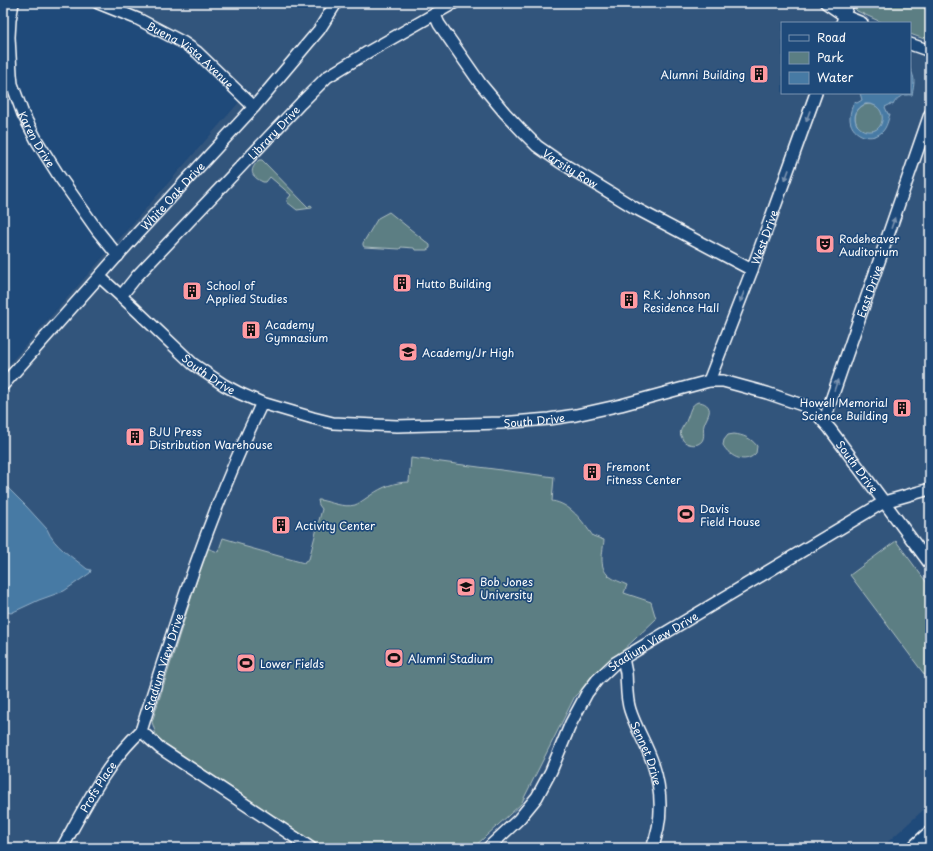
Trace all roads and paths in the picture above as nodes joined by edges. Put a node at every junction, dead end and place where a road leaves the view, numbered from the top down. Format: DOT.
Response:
graph roads {
  1 [pos="13,3"];
  2 [pos="98,3"];
  3 [pos="336,3"];
  4 [pos="454,3"];
  5 [pos="826,3"];
  6 [pos="848,3"];
  7 [pos="435,15"];
  8 [pos="843,19"];
  9 [pos="857,22"];
  10 [pos="911,44"];
  11 [pos="930,51"];
  12 [pos="816,94"];
  13 [pos="254,107"];
  14 [pos="930,114"];
  15 [pos="118,256"];
  16 [pos="752,270"];
  17 [pos="100,277"];
  18 [pos="121,296"];
  19 [pos="5,378"];
  20 [pos="709,381"];
  21 [pos="262,403"];
  22 [pos="825,423"];
  23 [pos="930,489"];
  24 [pos="884,502"];
  25 [pos="930,564"];
  26 [pos="623,658"];
  27 [pos="141,731"];
  28 [pos="930,836"];
  29 [pos="62,848"];
  30 [pos="311,848"];
  31 [pos="488,848"];
  32 [pos="652,848"];
  33 [pos="917,848"];
  1 -- 15 [label="street, Karen Drive"];
  2 -- 13 [label="street, Buena Vista Avenue"];
  3 -- 13 [label="street, White Oak Drive"];
  4 -- 7 [label="street, Library Drive"];
  5 -- 8 [label="street"];
  6 -- 8 [label="street"];
  7 -- 16 [label="street, Varsity Row"];
  7 -- 18 [label="street, Library Drive"];
  8 -- 9 [label="street"];
  10 -- 11 [label="street"];
  12 -- 16 [label="street, West Drive, one-way"];
  13 -- 15 [label="street, White Oak Drive"];
  22 -- 14 [label="street, East Drive, one-way"];
  15 -- 17 [label="street, White Oak Drive"];
  16 -- 20 [label="street, West Drive, one-way"];
  17 -- 18 [label="street, South Drive"];
  17 -- 19 [label="street, White Oak Drive"];
  18 -- 21 [label="street, South Drive"];
  20 -- 21 [label="street, South Drive"];
  20 -- 22 [label="street, South Drive"];
  21 -- 27 [label="street, Stadium View Drive"];
  22 -- 24 [label="street, South Drive"];
  23 -- 24 [label="street, Stadium View Drive"];
  24 -- 25 [label="street, South Drive"];
  24 -- 26 [label="street, Stadium View Drive"];
  26 -- 31 [label="street, Stadium View Drive"];
  26 -- 32 [label="street, Sennet Drive"];
  27 -- 29 [label="street, Profs Place"];
  27 -- 30 [label="street"];
  28 -- 33 [label="main road"];
}
